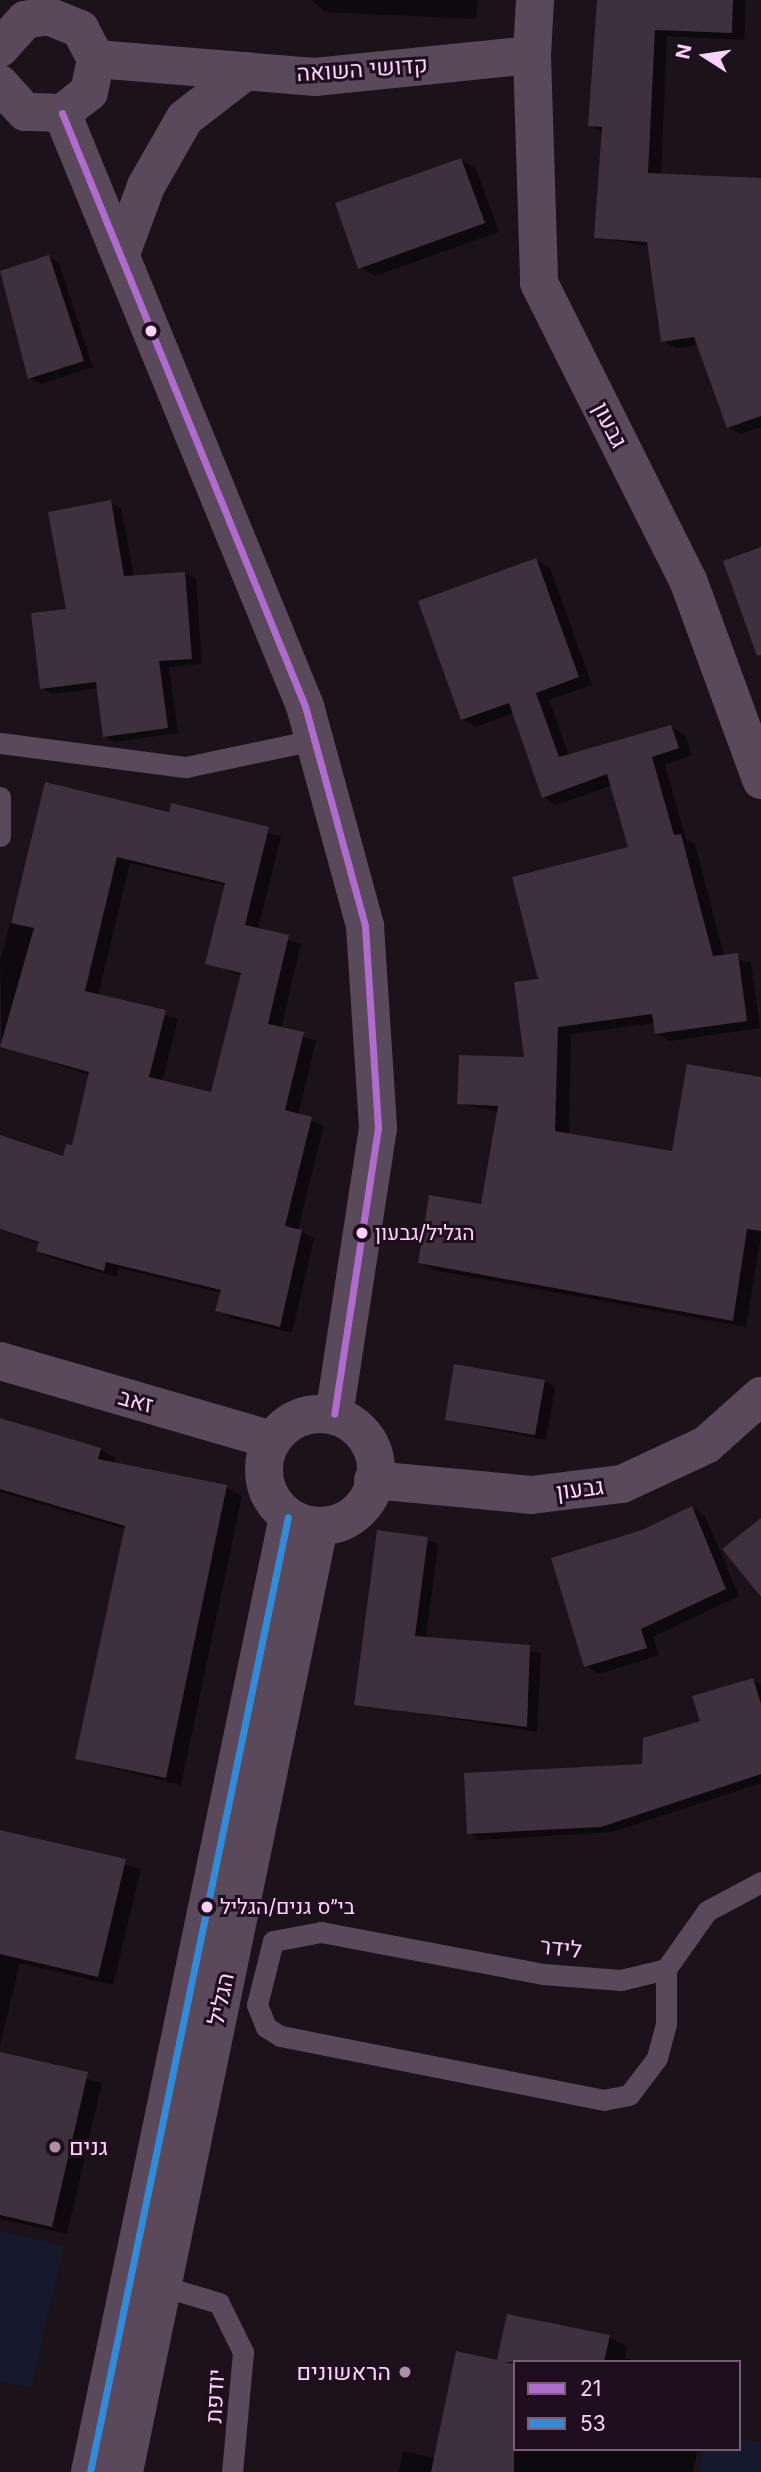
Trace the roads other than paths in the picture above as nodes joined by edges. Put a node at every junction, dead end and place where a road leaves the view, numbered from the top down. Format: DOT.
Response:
graph roads {
  1 [pos="536,0"];
  2 [pos="21,10"];
  3 [pos="0,48"];
  4 [pos="532,55"];
  5 [pos="96,59"];
  6 [pos="246,71"];
  7 [pos="0,84"];
  8 [pos="62,113"];
  9 [pos="122,251"];
  10 [pos="314,740"];
  11 [pos="0,743"];
  12 [pos="761,780"];
  13 [pos="0,797"];
  14 [pos="0,836"];
  15 [pos="0,1361"];
  16 [pos="761,1396"];
  17 [pos="334,1414"];
  18 [pos="272,1440"];
  19 [pos="373,1480"];
  20 [pos="303,1522"];
  21 [pos="761,1882"];
  22 [pos="666,1969"];
  23 [pos="162,2286"];
  24 [pos="90,2472"];
  25 [pos="124,2472"];
  26 [pos="232,2472"];
  1 -- 4 [label="street"];
  2 -- 3 [label="street"];
  2 -- 5 [label="street"];
  4 -- 6 [label="street, קדושי השואה"];
  4 -- 12 [label="street, גבעון"];
  5 -- 6 [label="street, קדושי השואה"];
  5 -- 8 [label="street"];
  6 -- 9 [label="street"];
  7 -- 8 [label="street"];
  8 -- 9 [label="street"];
  9 -- 10 [label="street"];
  10 -- 11 [label="lane"];
  10 -- 17 [label="street"];
  13 -- 14 [label="lane"];
  15 -- 18 [label="street, זאב"];
  16 -- 19 [label="street, גבעון"];
  17 -- 18 [label="street"];
  17 -- 19 [label="street"];
  18 -- 20 [label="street"];
  19 -- 20 [label="street"];
  20 -- 23 [label="street, הגליל"];
  20 -- 24 [label="street, הגליל"];
  21 -- 22 [label="lane"];
  22 -- 22 [label="lane, לידר"];
  23 -- 25 [label="street, הגליל"];
  23 -- 26 [label="lane, יודפת"];
}
